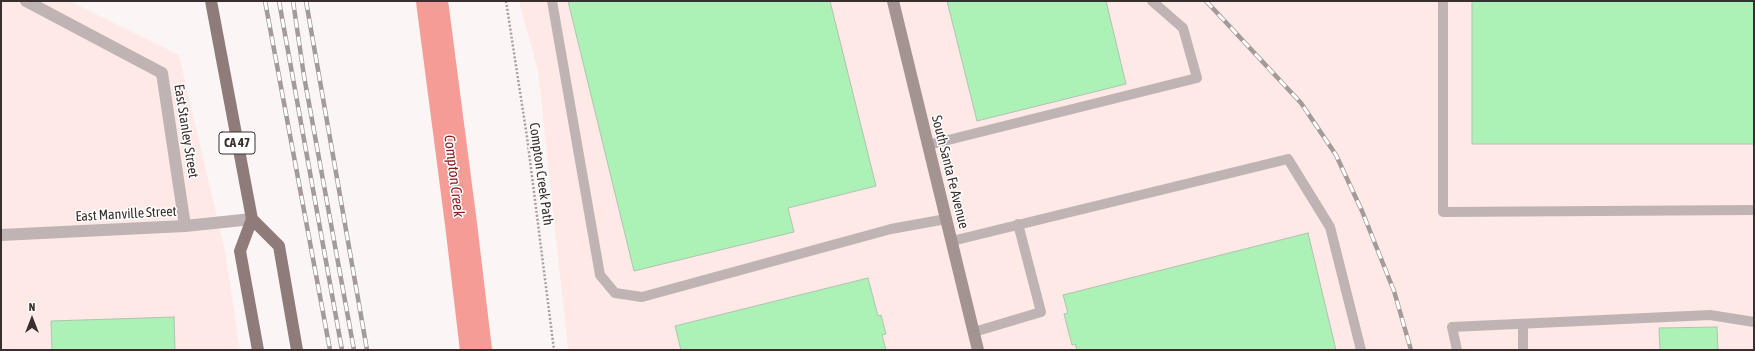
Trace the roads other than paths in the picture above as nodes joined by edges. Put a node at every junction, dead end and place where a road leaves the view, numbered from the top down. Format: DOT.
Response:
graph roads {
  1 [pos="26,1"];
  2 [pos="211,1"];
  3 [pos="552,1"];
  4 [pos="893,1"];
  5 [pos="1152,1"];
  6 [pos="1443,1"];
  7 [pos="928,145"];
  8 [pos="1754,210"];
  9 [pos="252,219"];
  10 [pos="946,219"];
  11 [pos="1018,224"];
  12 [pos="185,226"];
  13 [pos="1,235"];
  14 [pos="952,241"];
  15 [pos="1754,322"];
  16 [pos="1523,324"];
  17 [pos="974,332"];
  18 [pos="258,350"];
  19 [pos="297,350"];
  20 [pos="978,350"];
  21 [pos="1361,350"];
  22 [pos="1458,350"];
  23 [pos="1523,350"];
  1 -- 12 [label="street, East Stanley Street"];
  2 -- 9 [label="main road, CA 47"];
  3 -- 10 [label="lane"];
  4 -- 7 [label="main road, South Santa Fe Avenue"];
  5 -- 7 [label="lane"];
  6 -- 8 [label="lane"];
  7 -- 10 [label="main road, South Santa Fe Avenue"];
  9 -- 12 [label="street, East Manville Street"];
  9 -- 18 [label="main road"];
  9 -- 19 [label="main road"];
  10 -- 14 [label="main road, South Santa Fe Avenue"];
  11 -- 14 [label="lane"];
  11 -- 17 [label="lane"];
  11 -- 21 [label="lane"];
  12 -- 13 [label="street, East Manville Street"];
  14 -- 17 [label="main road, South Santa Fe Avenue"];
  15 -- 16 [label="lane"];
  16 -- 22 [label="lane"];
  16 -- 23 [label="lane"];
  17 -- 20 [label="main road, South Santa Fe Avenue"];
}
